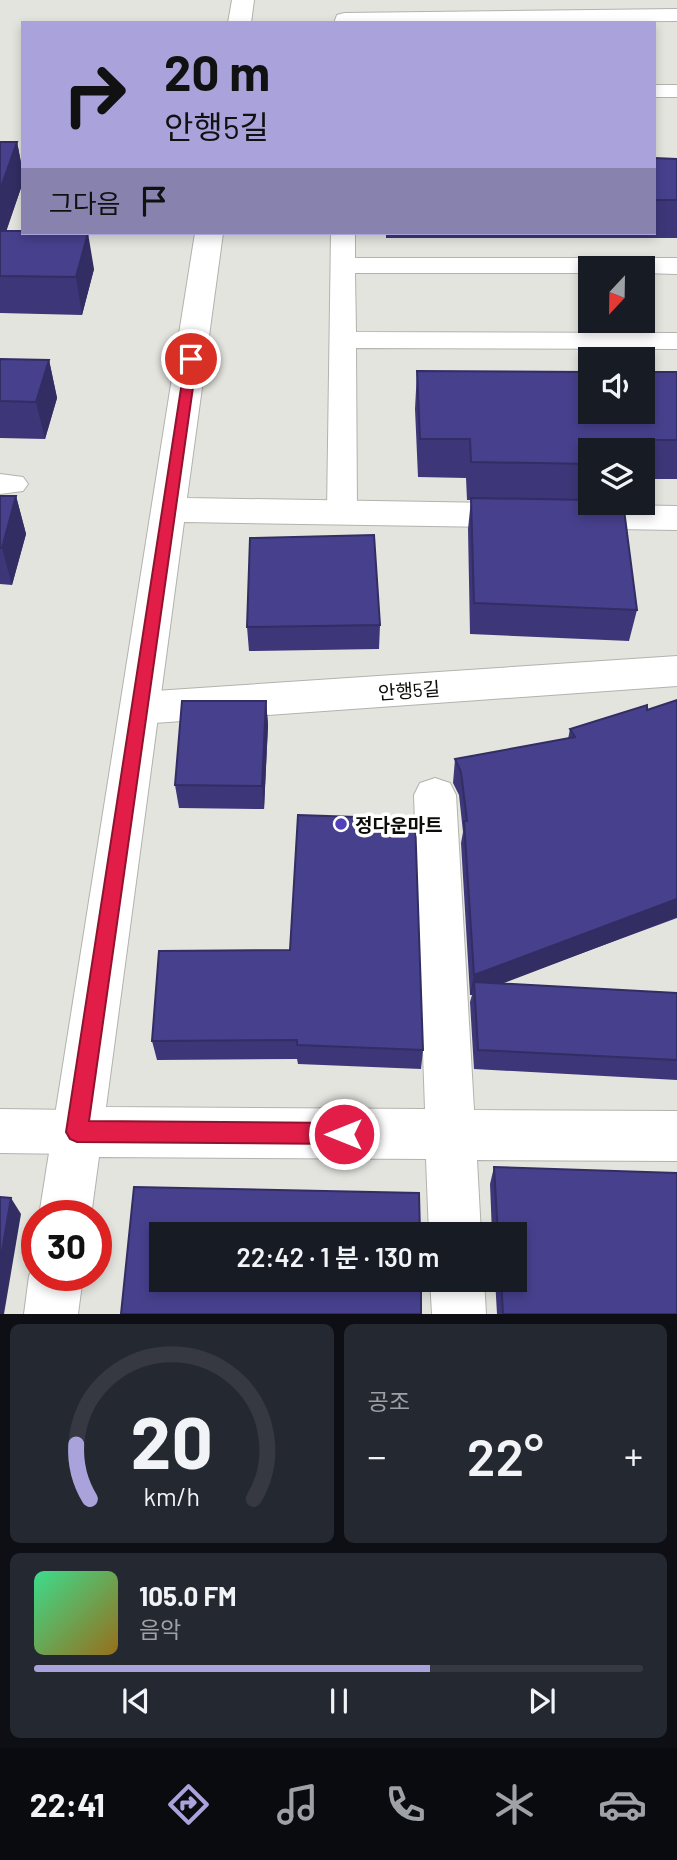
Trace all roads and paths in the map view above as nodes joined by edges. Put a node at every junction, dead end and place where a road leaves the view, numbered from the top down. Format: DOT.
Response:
graph roads {
  1 [pos="243,0"];
  2 [pos="677,15"];
  3 [pos="239,21"];
  4 [pos="344,21"];
  5 [pos="656,91"];
  6 [pos="677,91"];
  7 [pos="209,235"];
  8 [pos="343,235"];
  9 [pos="343,265"];
  10 [pos="677,266"];
  11 [pos="342,340"];
  12 [pos="677,341"];
  13 [pos="169,510"];
  14 [pos="342,513"];
  15 [pos="677,518"];
  16 [pos="677,671"];
  17 [pos="140,708"];
  18 [pos="435,795"];
  19 [pos="0,1131"];
  20 [pos="77,1132"];
  21 [pos="450,1134"];
  22 [pos="677,1136"];
  23 [pos="67,1200"];
  24 [pos="454,1222"];
  25 [pos="54,1291"];
  26 [pos="458,1292"];
  27 [pos="51,1314"];
  28 [pos="459,1314"];
  1 -- 3 [label="street"];
  2 -- 4 [label="lane"];
  5 -- 6 [label="lane"];
  7 -- 13 [label="street"];
  8 -- 9 [label="lane"];
  9 -- 10 [label="lane"];
  9 -- 11 [label="lane"];
  11 -- 12 [label="lane"];
  11 -- 14 [label="lane"];
  13 -- 14 [label="street"];
  13 -- 17 [label="street"];
  14 -- 15 [label="street"];
  16 -- 17 [label="street, 안행5길"];
  17 -- 20 [label="street"];
  18 -- 21 [label="street"];
  19 -- 20 [label="lane"];
  20 -- 21 [label="street"];
  20 -- 23 [label="street"];
  21 -- 22 [label="street"];
  21 -- 24 [label="street"];
  25 -- 27 [label="street"];
  26 -- 28 [label="street"];
}
